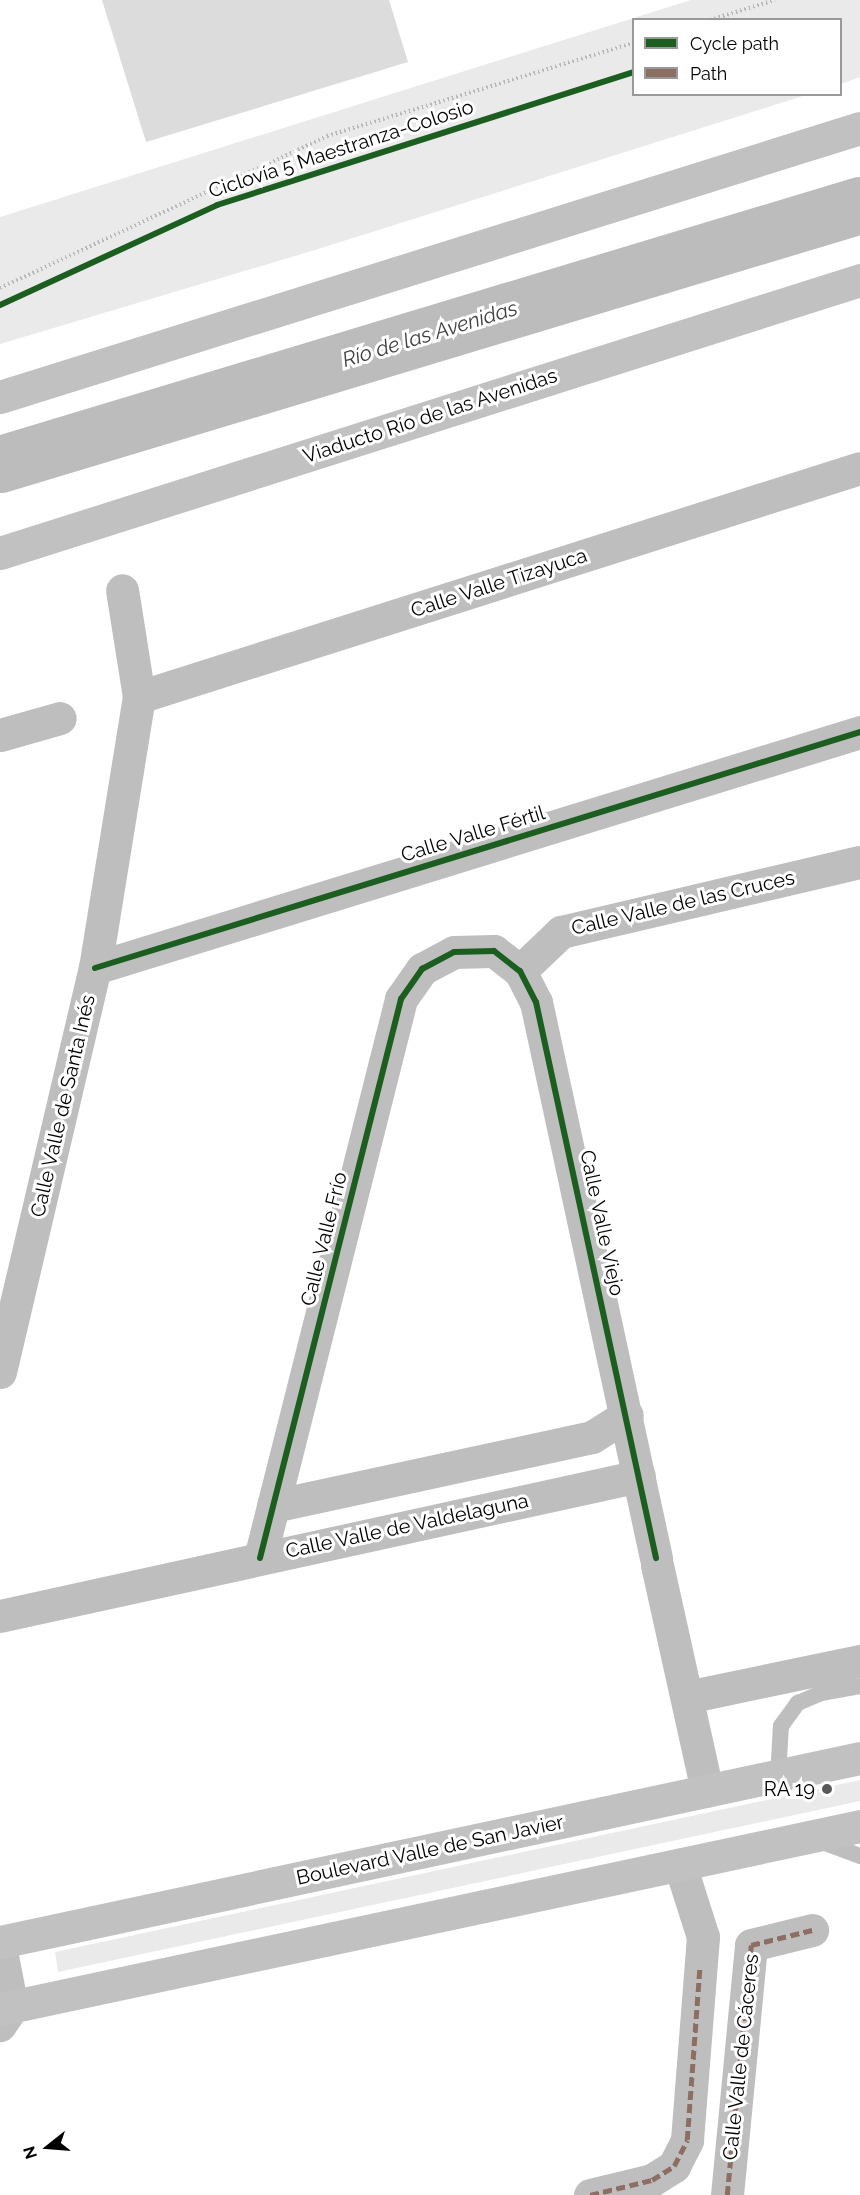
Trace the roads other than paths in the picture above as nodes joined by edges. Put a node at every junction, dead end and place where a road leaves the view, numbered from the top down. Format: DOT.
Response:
graph roads {
  1 [pos="860,128"];
  2 [pos="860,280"];
  3 [pos="0,398"];
  4 [pos="860,468"];
  5 [pos="0,553"];
  6 [pos="122,590"];
  7 [pos="139,698"];
  8 [pos="60,718"];
  9 [pos="860,732"];
  10 [pos="0,735"];
  11 [pos="860,862"];
  12 [pos="454,952"];
  13 [pos="96,968"];
  14 [pos="520,971"];
  15 [pos="0,1372"];
  16 [pos="627,1415"];
  17 [pos="639,1476"];
  18 [pos="273,1506"];
  19 [pos="260,1558"];
  20 [pos="0,1616"];
  21 [pos="860,1661"];
  22 [pos="860,1686"];
  23 [pos="687,1697"];
  24 [pos="860,1758"];
  25 [pos="777,1776"];
  26 [pos="707,1791"];
  27 [pos="860,1826"];
  28 [pos="811,1837"];
  29 [pos="860,1856"];
  30 [pos="680,1865"];
  31 [pos="813,1930"];
  32 [pos="0,1942"];
  33 [pos="0,1946"];
  34 [pos="4,2014"];
  35 [pos="590,2195"];
  36 [pos="727,2195"];
  1 -- 3 [label="main road"];
  2 -- 5 [label="main road, Viaducto Río de las Avenidas"];
  4 -- 7 [label="street, Calle Valle Tizayuca"];
  6 -- 7 [label="street, Calle Valle de Santa Inés"];
  7 -- 13 [label="street, Calle Valle de Santa Inés"];
  8 -- 10 [label="street"];
  9 -- 13 [label="street, Calle Valle Fértil"];
  11 -- 14 [label="street, Calle Valle de las Cruces"];
  12 -- 14 [label="street, Calle Valle Viejo"];
  12 -- 18 [label="street, Calle Valle Frío"];
  13 -- 15 [label="street, Calle Valle de Santa Inés"];
  14 -- 16 [label="street, Calle Valle Viejo"];
  16 -- 17 [label="street, Calle Valle Viejo"];
  16 -- 18 [label="street"];
  17 -- 19 [label="street, Calle Valle de Valdelaguna"];
  17 -- 23 [label="street, Calle Valle Viejo"];
  18 -- 19 [label="street, Calle Valle Frío"];
  19 -- 20 [label="street, Calle Valle de Valdelaguna"];
  21 -- 23 [label="street"];
  22 -- 25 [label="lane"];
  23 -- 26 [label="street, Calle Valle Viejo"];
  24 -- 25 [label="main road, Boulevard Valle de San Javier"];
  25 -- 26 [label="main road, Boulevard Valle de San Javier"];
  26 -- 32 [label="main road, Boulevard Valle de San Javier"];
  27 -- 28 [label="main road"];
  28 -- 29 [label="lane"];
  28 -- 30 [label="main road"];
  30 -- 34 [label="main road"];
  30 -- 35 [label="street"];
  31 -- 36 [label="street, Calle Valle de Cáceres"];
  33 -- 34 [label="street"];
}
